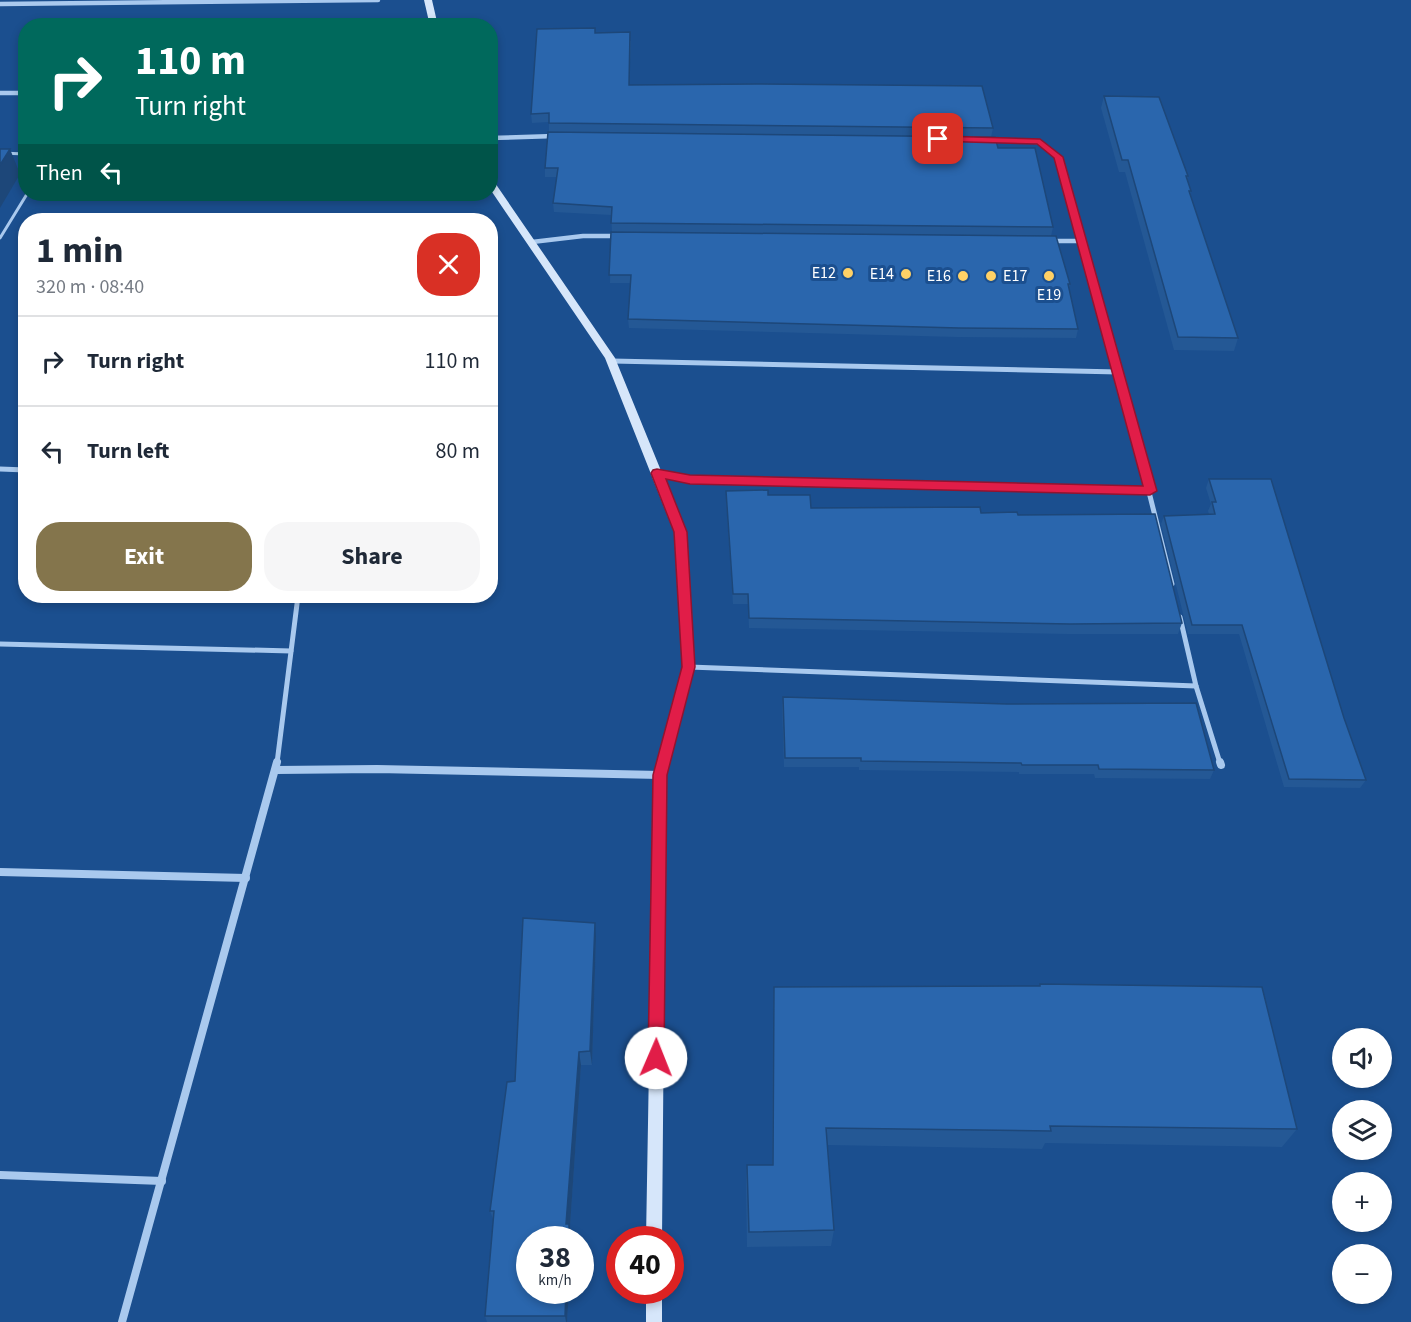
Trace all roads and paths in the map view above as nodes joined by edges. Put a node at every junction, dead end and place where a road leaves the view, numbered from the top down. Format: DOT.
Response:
graph roads {
  1 [pos="378,0"];
  2 [pos="429,0"];
  3 [pos="0,4"];
  4 [pos="432,18"];
  5 [pos="0,93"];
  6 [pos="18,93"];
  7 [pos="556,136"];
  8 [pos="498,138"];
  9 [pos="986,140"];
  10 [pos="0,153"];
  11 [pos="18,154"];
  12 [pos="498,193"];
  13 [pos="23,201"];
  14 [pos="630,237"];
  15 [pos="0,238"];
  16 [pos="1047,241"];
  17 [pos="1083,241"];
  18 [pos="532,242"];
  19 [pos="612,362"];
  20 [pos="1119,372"];
  21 [pos="0,469"];
  22 [pos="18,470"];
  23 [pos="657,473"];
  24 [pos="1150,491"];
  25 [pos="1174,594"];
  26 [pos="297,603"];
  27 [pos="1177,606"];
  28 [pos="0,644"];
  29 [pos="291,651"];
  30 [pos="689,667"];
  31 [pos="1196,686"];
  32 [pos="1221,765"];
  33 [pos="276,770"];
  34 [pos="660,775"];
  35 [pos="0,872"];
  36 [pos="246,878"];
  37 [pos="0,1175"];
  38 [pos="162,1181"];
  39 [pos="654,1226"];
  40 [pos="654,1304"];
  41 [pos="122,1322"];
  42 [pos="654,1322"];
  1 -- 3 [label="street"];
  2 -- 4 [label="street"];
  5 -- 6 [label="street"];
  7 -- 8 [label="street"];
  9 -- 17 [label="street"];
  10 -- 11 [label="lane"];
  12 -- 18 [label="street"];
  13 -- 15 [label="lane"];
  14 -- 18 [label="street"];
  16 -- 17 [label="street"];
  17 -- 20 [label="street"];
  18 -- 19 [label="street"];
  19 -- 20 [label="street"];
  19 -- 23 [label="street"];
  20 -- 24 [label="street"];
  21 -- 22 [label="street"];
  23 -- 24 [label="street"];
  23 -- 30 [label="street"];
  24 -- 25 [label="street"];
  26 -- 29 [label="street"];
  27 -- 31 [label="street"];
  28 -- 29 [label="street"];
  29 -- 33 [label="street"];
  30 -- 31 [label="street"];
  30 -- 34 [label="street"];
  31 -- 32 [label="street"];
  33 -- 34 [label="street"];
  33 -- 36 [label="street"];
  34 -- 39 [label="street"];
  35 -- 36 [label="street"];
  36 -- 38 [label="street"];
  37 -- 38 [label="street"];
  38 -- 41 [label="street"];
  40 -- 42 [label="street"];
}
